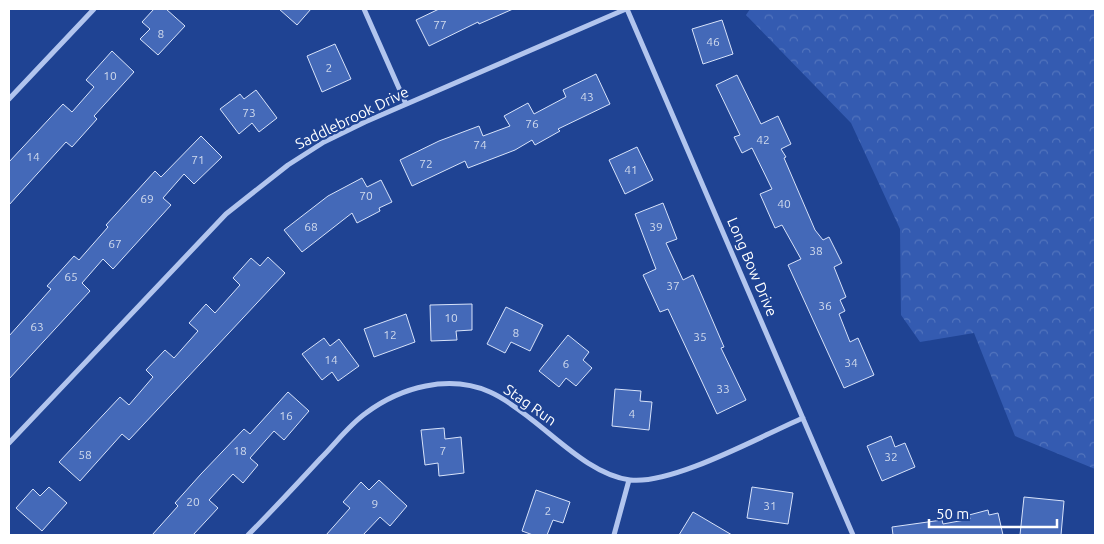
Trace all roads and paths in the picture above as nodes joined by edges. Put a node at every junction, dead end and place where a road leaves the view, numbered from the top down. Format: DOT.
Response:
graph roads {
  1 [pos="94,9"];
  2 [pos="364,9"];
  3 [pos="626,9"];
  4 [pos="9,99"];
  5 [pos="406,104"];
  6 [pos="803,418"];
  7 [pos="9,443"];
  8 [pos="629,480"];
  9 [pos="248,535"];
  10 [pos="614,535"];
  11 [pos="853,535"];
  1 -- 4 [label="street"];
  2 -- 5 [label="street"];
  3 -- 5 [label="street, Saddlebrook Drive"];
  3 -- 6 [label="street, Long Bow Drive"];
  5 -- 7 [label="street, Saddlebrook Drive"];
  6 -- 8 [label="street, Stag Run"];
  6 -- 11 [label="street, Long Bow Drive"];
  8 -- 9 [label="street, Stag Run"];
  8 -- 10 [label="street"];
}
